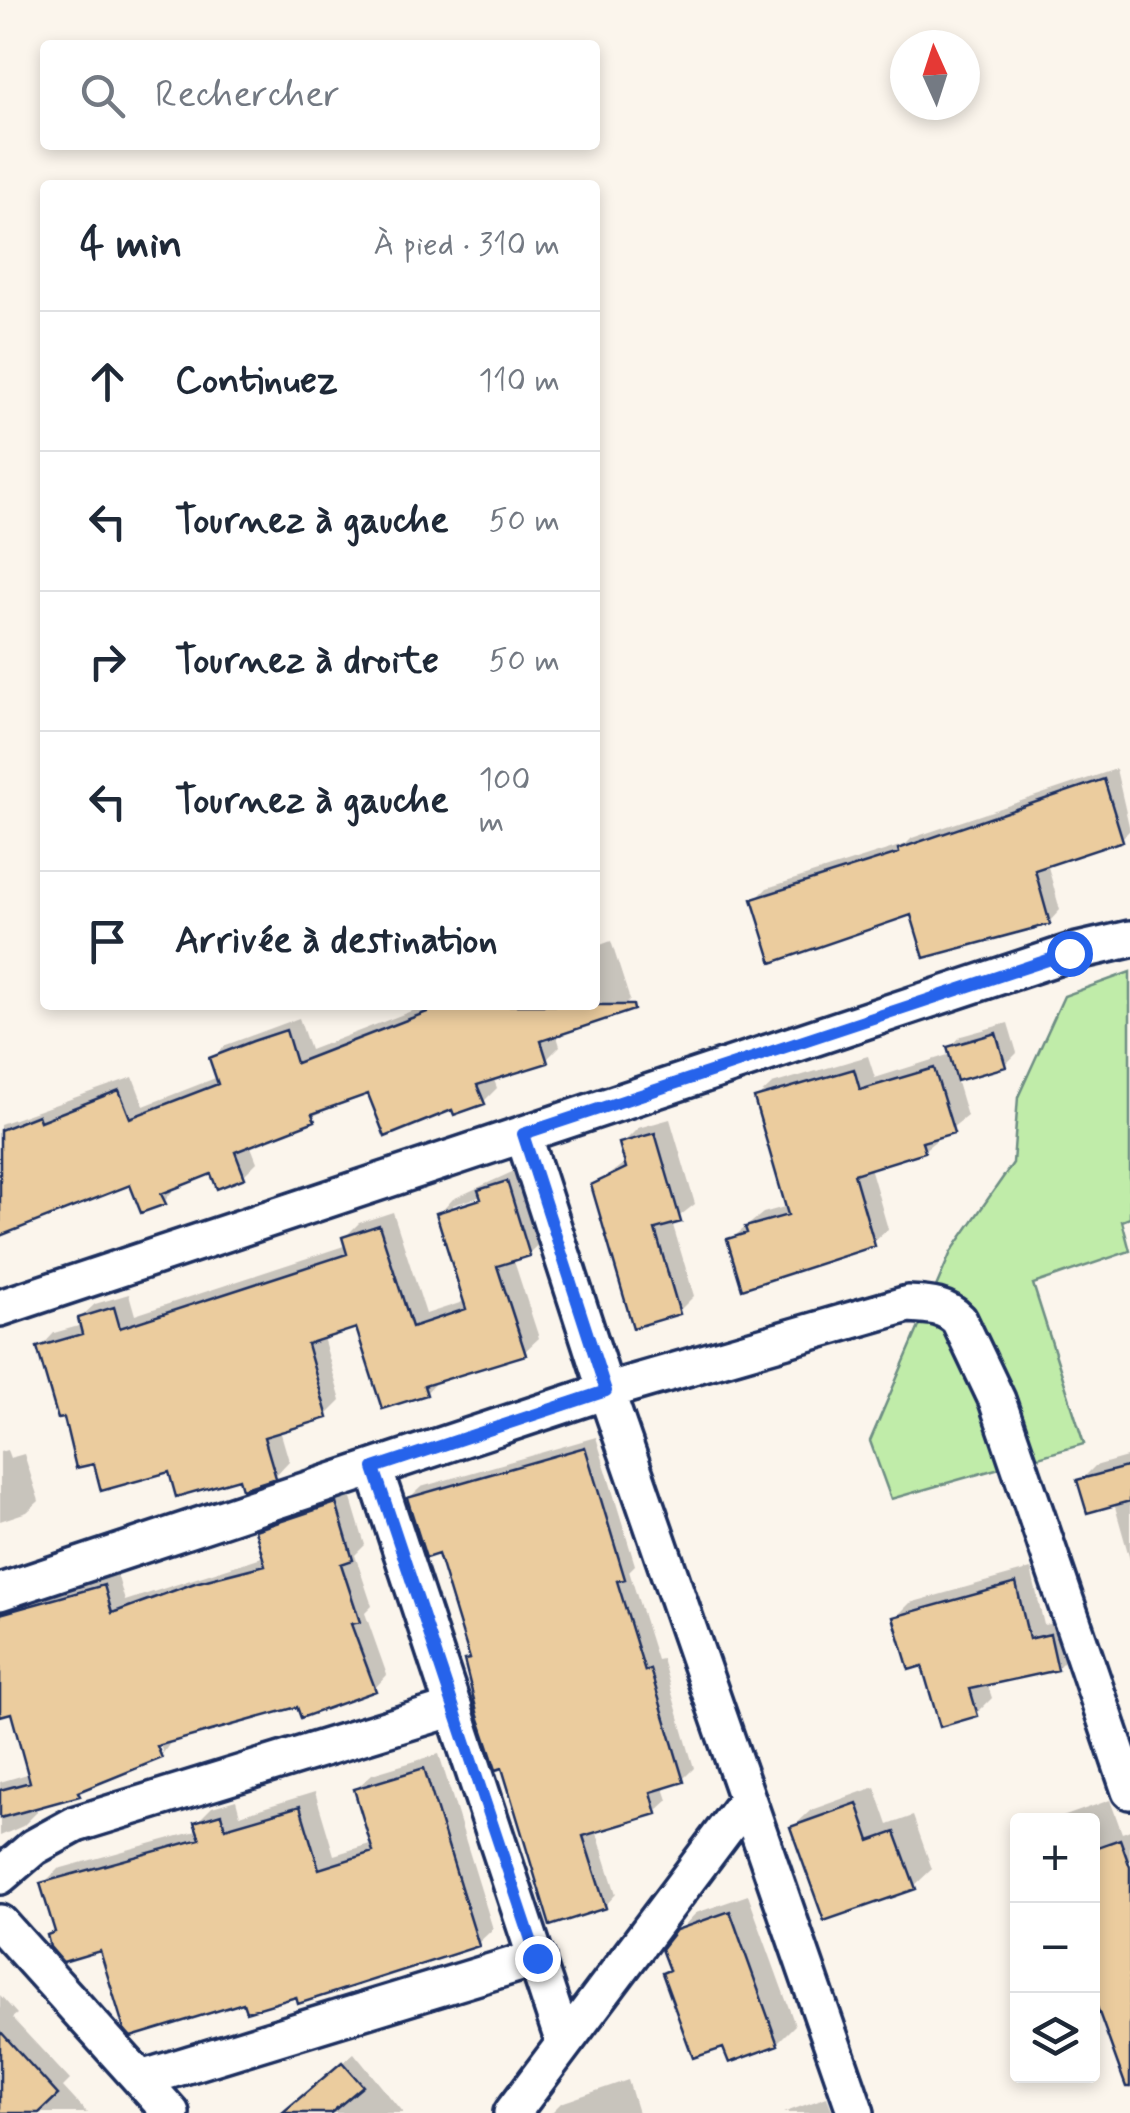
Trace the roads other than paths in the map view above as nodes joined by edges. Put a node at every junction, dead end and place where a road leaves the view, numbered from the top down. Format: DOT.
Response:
graph roads {
  1 [pos="1130,939"];
  2 [pos="523,1134"];
  3 [pos="0,1308"];
  4 [pos="606,1391"];
  5 [pos="374,1468"];
  6 [pos="0,1592"];
  7 [pos="454,1708"];
  8 [pos="1130,1791"];
  9 [pos="747,1800"];
  10 [pos="0,1876"];
  11 [pos="0,1923"];
  12 [pos="537,1958"];
  13 [pos="564,2043"];
  14 [pos="140,2079"];
  15 [pos="171,2113"];
  16 [pos="512,2113"];
  17 [pos="856,2113"];
  1 -- 2 [label="street"];
  2 -- 3 [label="street"];
  2 -- 4 [label="street"];
  4 -- 5 [label="street"];
  4 -- 8 [label="street"];
  4 -- 9 [label="street"];
  5 -- 6 [label="street"];
  5 -- 7 [label="street"];
  7 -- 10 [label="street"];
  7 -- 12 [label="street"];
  9 -- 13 [label="street"];
  9 -- 17 [label="street"];
  11 -- 14 [label="street"];
  12 -- 13 [label="street"];
  12 -- 14 [label="street"];
  13 -- 16 [label="street"];
  14 -- 15 [label="street"];
}
